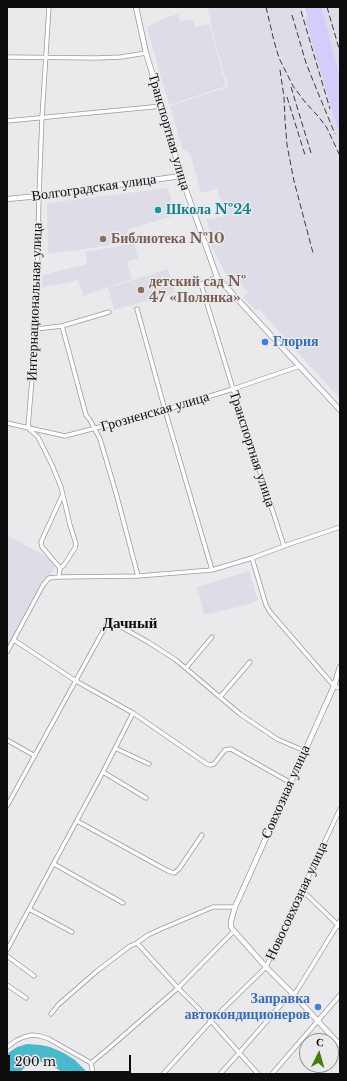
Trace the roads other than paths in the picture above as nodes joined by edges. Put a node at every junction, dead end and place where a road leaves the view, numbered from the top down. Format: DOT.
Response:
graph roads {
  1 [pos="49,7"];
  2 [pos="136,7"];
  3 [pos="146,53"];
  4 [pos="7,57"];
  5 [pos="46,58"];
  6 [pos="162,106"];
  7 [pos="42,117"];
  8 [pos="7,121"];
  9 [pos="181,176"];
  10 [pos="39,196"];
  11 [pos="7,199"];
  12 [pos="217,277"];
  13 [pos="136,309"];
  14 [pos="109,312"];
  15 [pos="62,326"];
  16 [pos="36,329"];
  17 [pos="300,366"];
  18 [pos="233,389"];
  19 [pos="165,410"];
  20 [pos="340,410"];
  21 [pos="7,424"];
  22 [pos="28,428"];
  23 [pos="95,428"];
  24 [pos="62,496"];
  25 [pos="340,527"];
  26 [pos="284,546"];
  27 [pos="252,558"];
  28 [pos="60,568"];
  29 [pos="212,570"];
  30 [pos="138,576"];
  31 [pos="59,577"];
  32 [pos="212,637"];
  33 [pos="14,640"];
  34 [pos="7,652"];
  35 [pos="250,662"];
  36 [pos="340,667"];
  37 [pos="186,668"];
  38 [pos="76,681"];
  39 [pos="334,686"];
  40 [pos="340,688"];
  41 [pos="220,697"];
  42 [pos="133,713"];
  43 [pos="7,740"];
  44 [pos="115,748"];
  45 [pos="305,751"];
  46 [pos="34,756"];
  47 [pos="149,764"];
  48 [pos="103,772"];
  49 [pos="291,783"];
  50 [pos="146,798"];
  51 [pos="7,806"];
  52 [pos="340,809"];
  53 [pos="338,818"];
  54 [pos="77,821"];
  55 [pos="202,835"];
  56 [pos="54,864"];
  57 [pos="302,890"];
  58 [pos="123,903"];
  59 [pos="235,907"];
  60 [pos="29,909"];
  61 [pos="339,924"];
  62 [pos="234,931"];
  63 [pos="72,932"];
  64 [pos="137,943"];
  65 [pos="7,950"];
  66 [pos="7,956"];
  67 [pos="266,967"];
  68 [pos="34,976"];
  69 [pos="7,985"];
  70 [pos="178,988"];
  71 [pos="293,994"];
  72 [pos="340,995"];
  73 [pos="26,998"];
  74 [pos="51,1014"];
  75 [pos="211,1021"];
  76 [pos="318,1021"];
  77 [pos="340,1045"];
  78 [pos="7,1047"];
  79 [pos="239,1053"];
  80 [pos="91,1063"];
  81 [pos="93,1074"];
  82 [pos="163,1074"];
  83 [pos="220,1074"];
  84 [pos="258,1074"];
  85 [pos="272,1074"];
  1 -- 5 [label="street, Интернациональная улица"];
  2 -- 3 [label="street, Транспортная улица"];
  3 -- 5 [label="street"];
  3 -- 6 [label="street, Транспортная улица"];
  4 -- 5 [label="street"];
  5 -- 7 [label="street, Интернациональная улица"];
  6 -- 7 [label="street"];
  6 -- 9 [label="street, Транспортная улица"];
  7 -- 8 [label="street"];
  7 -- 10 [label="street, Интернациональная улица"];
  9 -- 10 [label="street, Волгоградская улица"];
  9 -- 12 [label="street, Транспортная улица"];
  10 -- 11 [label="street, Волгоградская улица"];
  10 -- 16 [label="street, Интернациональная улица"];
  12 -- 17 [label="street"];
  12 -- 18 [label="street, Транспортная улица"];
  13 -- 19 [label="street"];
  14 -- 15 [label="street"];
  15 -- 16 [label="street"];
  15 -- 23 [label="street"];
  16 -- 22 [label="street, Интернациональная улица"];
  17 -- 18 [label="street, Грозненская улица"];
  17 -- 20 [label="street"];
  18 -- 19 [label="street, Грозненская улица"];
  18 -- 26 [label="street, Транспортная улица"];
  19 -- 23 [label="street, Грозненская улица"];
  19 -- 29 [label="street"];
  21 -- 22 [label="street, Грозненская улица"];
  22 -- 23 [label="street, Грозненская улица"];
  22 -- 24 [label="street"];
  23 -- 30 [label="street"];
  24 -- 28 [label="street"];
  24 -- 28 [label="street"];
  25 -- 26 [label="street"];
  26 -- 27 [label="street"];
  27 -- 29 [label="street"];
  27 -- 39 [label="street"];
  28 -- 31 [label="street"];
  29 -- 30 [label="street"];
  30 -- 31 [label="street"];
  31 -- 33 [label="street"];
  32 -- 37 [label="street"];
  33 -- 34 [label="street"];
  33 -- 38 [label="street"];
  35 -- 41 [label="street"];
  36 -- 39 [label="street, Совхозная улица"];
  37 -- 38 [label="street"];
  37 -- 41 [label="street"];
  38 -- 42 [label="street"];
  38 -- 46 [label="street"];
  39 -- 40 [label="street"];
  39 -- 45 [label="street, Совхозная улица"];
  41 -- 45 [label="street"];
  42 -- 44 [label="street"];
  42 -- 49 [label="street"];
  43 -- 46 [label="street"];
  44 -- 47 [label="street"];
  44 -- 48 [label="street"];
  45 -- 49 [label="street, Совхозная улица"];
  46 -- 51 [label="street"];
  48 -- 50 [label="street"];
  48 -- 54 [label="street"];
  49 -- 59 [label="street, Совхозная улица"];
  52 -- 53 [label="street, Новосовхозная улица"];
  53 -- 57 [label="street, Новосовхозная улица"];
  54 -- 55 [label="street"];
  54 -- 56 [label="street"];
  56 -- 58 [label="street"];
  56 -- 60 [label="street"];
  57 -- 61 [label="street"];
  57 -- 67 [label="street, Новосовхозная улица"];
  59 -- 62 [label="street, Совхозная улица"];
  59 -- 64 [label="street"];
  60 -- 63 [label="street"];
  60 -- 65 [label="street"];
  61 -- 71 [label="street"];
  62 -- 67 [label="street"];
  62 -- 70 [label="street"];
  64 -- 70 [label="street"];
  64 -- 74 [label="street"];
  66 -- 68 [label="street"];
  67 -- 71 [label="street"];
  67 -- 75 [label="street, Новосовхозная улица"];
  69 -- 73 [label="street"];
  70 -- 75 [label="street"];
  70 -- 80 [label="street"];
  71 -- 76 [label="street"];
  71 -- 79 [label="street"];
  72 -- 76 [label="street"];
  75 -- 79 [label="street"];
  75 -- 82 [label="street, Новосовхозная улица"];
  76 -- 77 [label="street"];
  76 -- 85 [label="street"];
  78 -- 80 [label="street"];
  79 -- 83 [label="street"];
  79 -- 84 [label="street"];
  80 -- 81 [label="street"];
}
